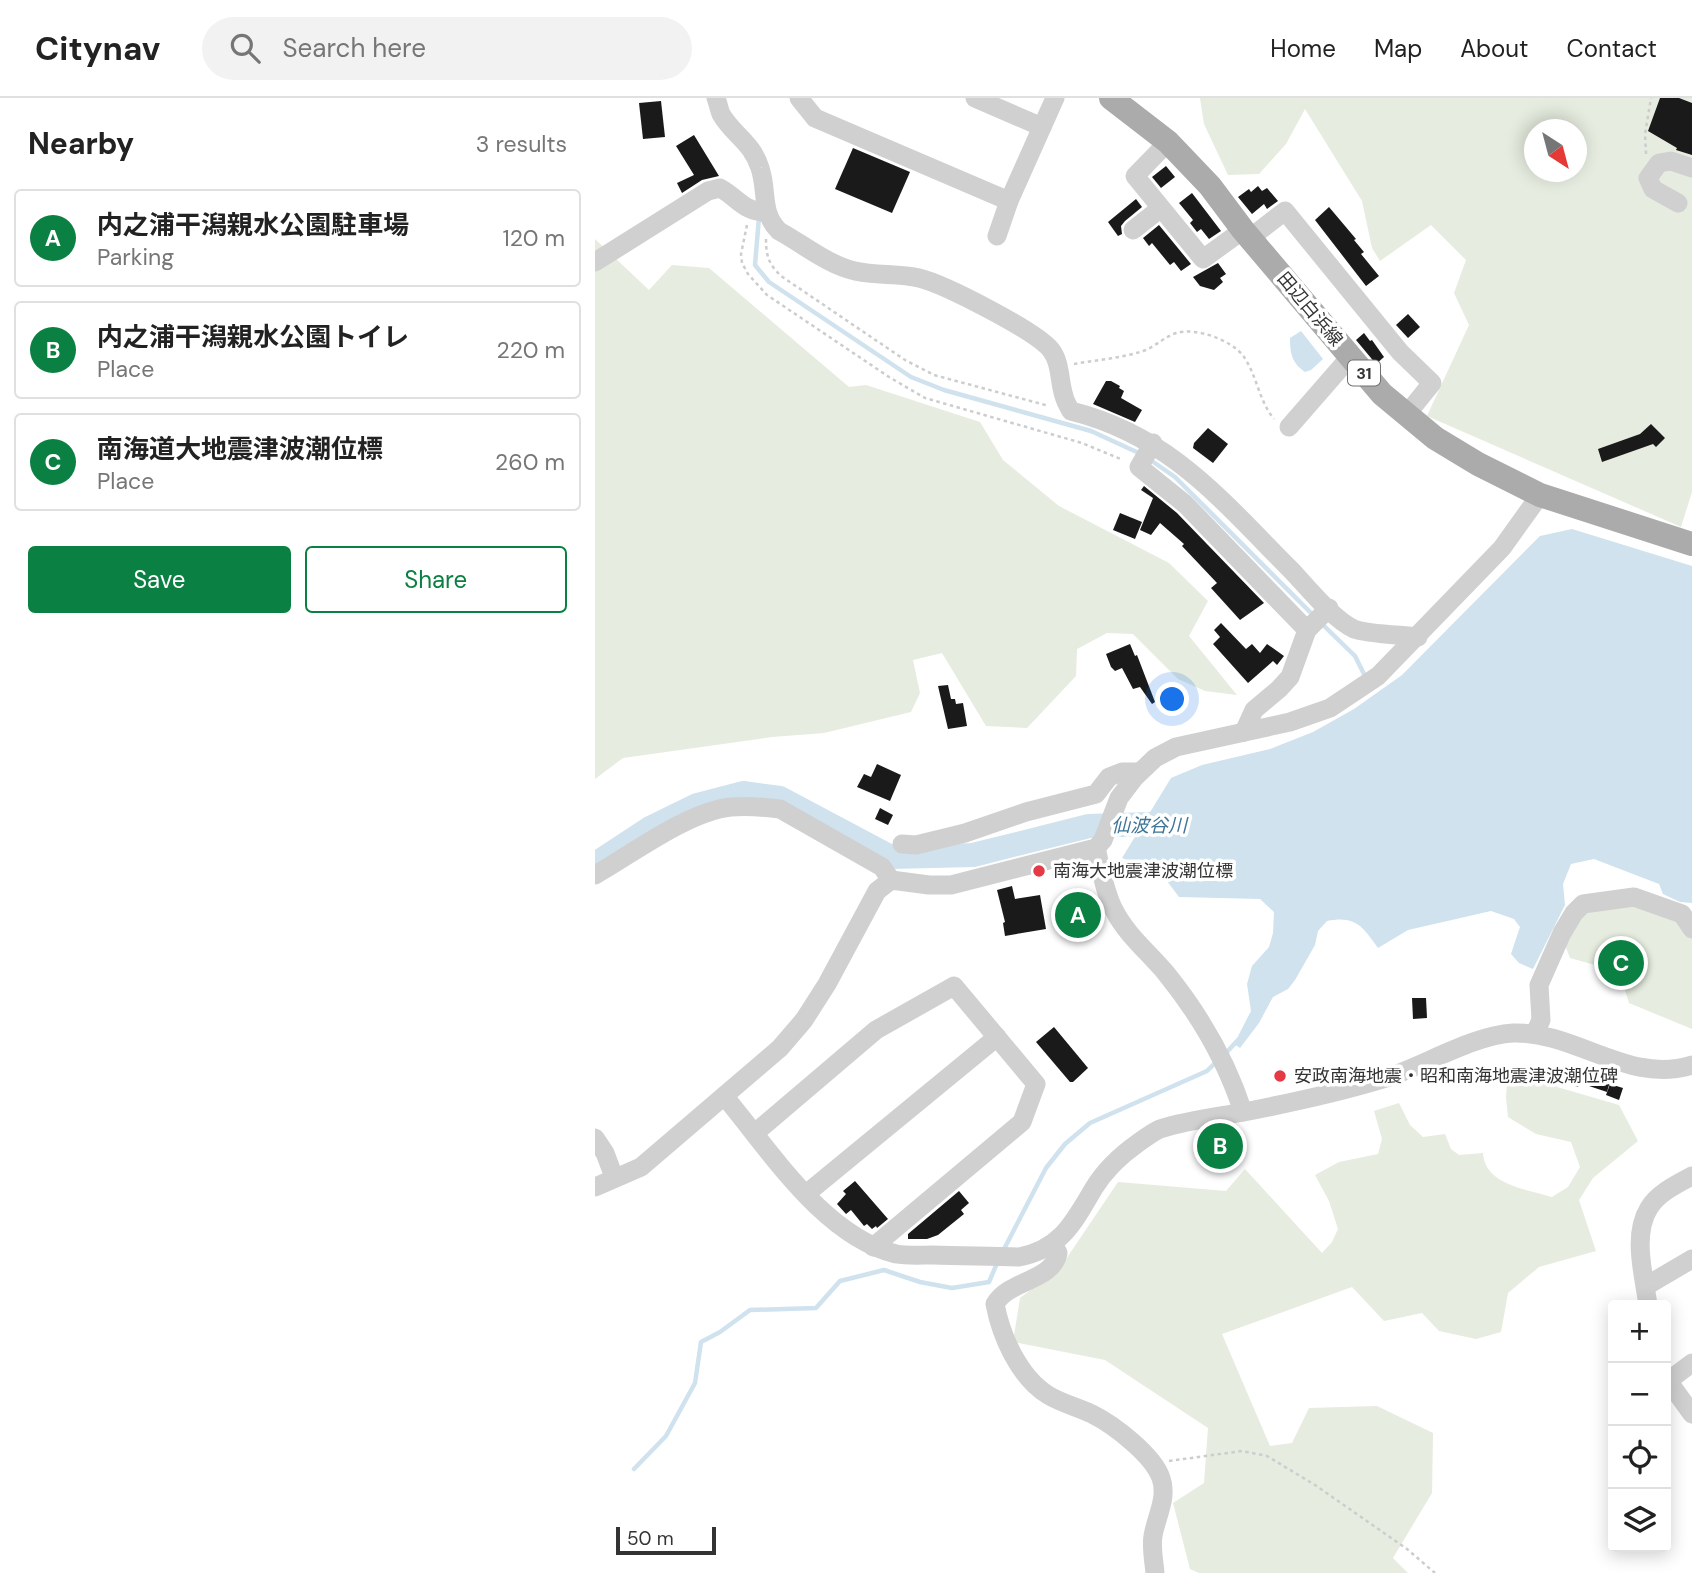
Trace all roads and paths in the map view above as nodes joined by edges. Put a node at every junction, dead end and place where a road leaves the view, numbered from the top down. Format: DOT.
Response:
graph roads {
  1 [pos="716,98"];
  2 [pos="800,98"];
  3 [pos="975,98"];
  4 [pos="1055,98"];
  5 [pos="1111,98"];
  6 [pos="1651,98"];
  7 [pos="1042,127"];
  8 [pos="1168,142"];
  9 [pos="1692,168"];
  10 [pos="1653,172"];
  11 [pos="1009,201"];
  12 [pos="1678,203"];
  13 [pos="1161,208"];
  14 [pos="756,211"];
  15 [pos="1133,230"];
  16 [pos="1247,234"];
  17 [pos="996,236"];
  18 [pos="595,262"];
  19 [pos="1350,357"];
  20 [pos="1058,367"];
  21 [pos="1071,411"];
  22 [pos="1407,414"];
  23 [pos="1289,427"];
  24 [pos="1146,455"];
  25 [pos="1540,495"];
  26 [pos="1692,544"];
  27 [pos="1318,619"];
  28 [pos="1418,637"];
  29 [pos="1244,732"];
  30 [pos="1137,775"];
  31 [pos="902,844"];
  32 [pos="1099,844"];
  33 [pos="595,875"];
  34 [pos="891,880"];
  35 [pos="1692,929"];
  36 [pos="1535,1033"];
  37 [pos="997,1037"];
  38 [pos="1692,1065"];
  39 [pos="725,1097"];
  40 [pos="1243,1112"];
  41 [pos="755,1133"];
  42 [pos="595,1138"];
  43 [pos="1692,1176"];
  44 [pos="614,1177"];
  45 [pos="595,1187"];
  46 [pos="806,1195"];
  47 [pos="1053,1243"];
  48 [pos="873,1247"];
  49 [pos="1692,1259"];
  50 [pos="1647,1296"];
  51 [pos="1692,1363"];
  52 [pos="1671,1376"];
  53 [pos="1671,1385"];
  54 [pos="1692,1414"];
  55 [pos="1154,1463"];
  56 [pos="1155,1573"];
  57 [pos="1435,1573"];
  1 -- 14 [label="street"];
  2 -- 11 [label="street"];
  3 -- 7 [label="street"];
  4 -- 7 [label="street"];
  5 -- 8 [label="main road, 田辺白浜線 / 31"];
  6 -- 10 [label="path"];
  7 -- 11 [label="street"];
  8 -- 13 [label="street"];
  8 -- 16 [label="main road, 田辺白浜線 / 31"];
  9 -- 10 [label="street"];
  10 -- 12 [label="street"];
  11 -- 17 [label="street"];
  13 -- 15 [label="street"];
  13 -- 16 [label="street"];
  14 -- 18 [label="street"];
  14 -- 20 [label="street"];
  14 -- 21 [label="path"];
  14 -- 24 [label="path"];
  16 -- 19 [label="main road, 田辺白浜線 / 31"];
  16 -- 22 [label="street"];
  19 -- 22 [label="main road, 田辺白浜線 / 31"];
  19 -- 23 [label="street"];
  20 -- 21 [label="street"];
  20 -- 23 [label="path"];
  21 -- 24 [label="street"];
  22 -- 25 [label="main road, 田辺白浜線 / 31"];
  24 -- 27 [label="street"];
  24 -- 27 [label="street"];
  25 -- 26 [label="main road, 田辺白浜線 / 31"];
  25 -- 28 [label="street"];
  27 -- 28 [label="street"];
  27 -- 29 [label="street"];
  28 -- 29 [label="street"];
  29 -- 30 [label="street"];
  30 -- 31 [label="street"];
  30 -- 32 [label="street"];
  32 -- 34 [label="street"];
  32 -- 40 [label="street"];
  33 -- 34 [label="street"];
  34 -- 39 [label="street"];
  35 -- 36 [label="street"];
  36 -- 38 [label="street"];
  36 -- 40 [label="street"];
  37 -- 41 [label="street"];
  37 -- 46 [label="street"];
  37 -- 48 [label="street"];
  39 -- 41 [label="street"];
  39 -- 44 [label="street"];
  40 -- 47 [label="street"];
  41 -- 46 [label="street"];
  42 -- 44 [label="street"];
  43 -- 50 [label="street"];
  44 -- 45 [label="street"];
  46 -- 48 [label="street"];
  47 -- 48 [label="street"];
  47 -- 55 [label="street"];
  49 -- 50 [label="street"];
  51 -- 52 [label="street"];
  53 -- 54 [label="street"];
  55 -- 56 [label="street"];
  55 -- 57 [label="path"];
}
